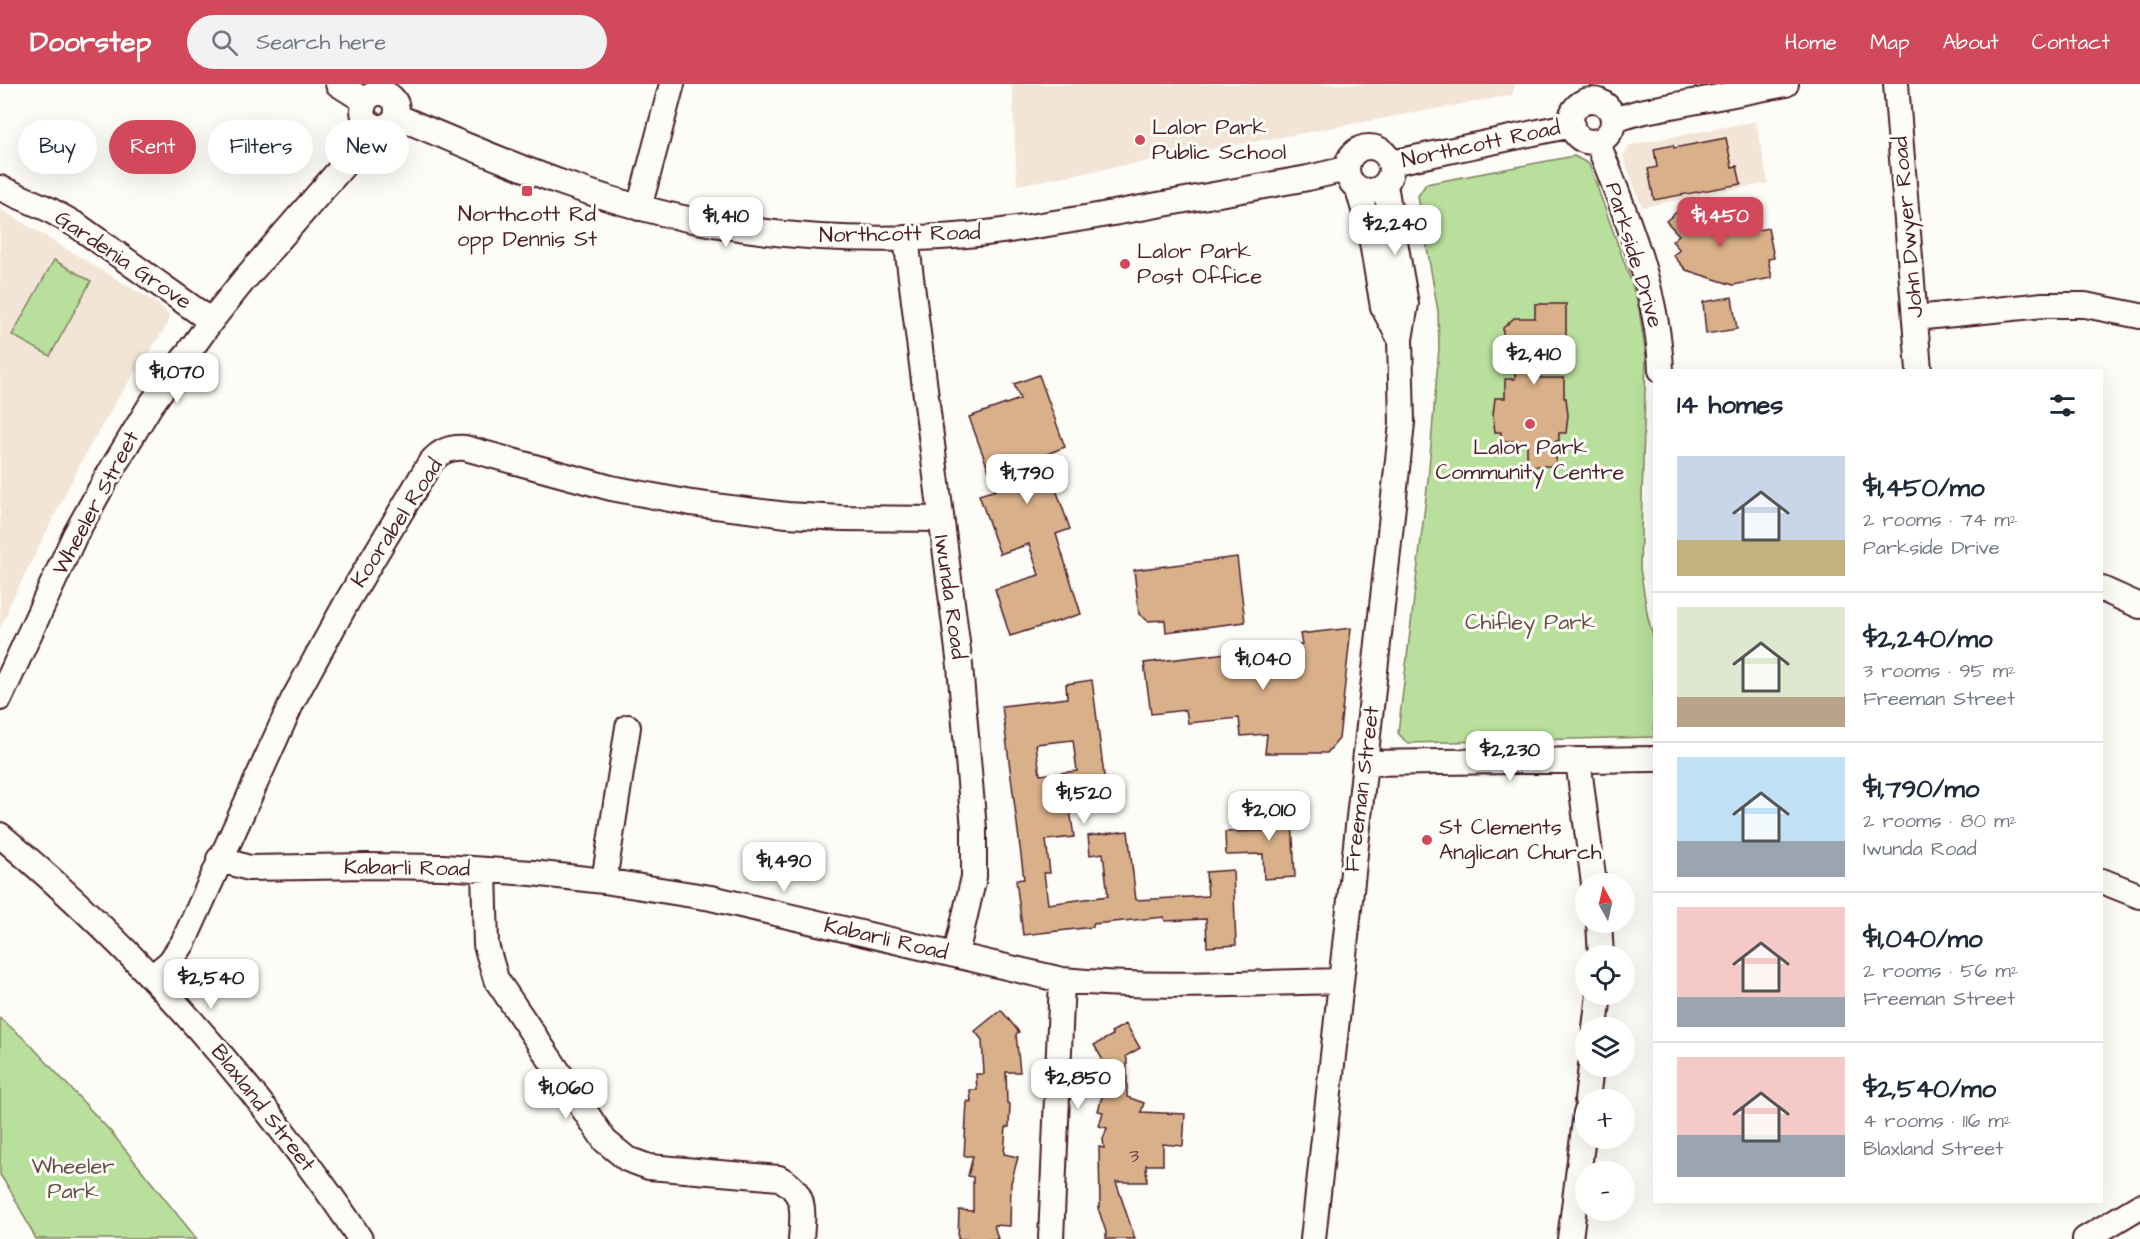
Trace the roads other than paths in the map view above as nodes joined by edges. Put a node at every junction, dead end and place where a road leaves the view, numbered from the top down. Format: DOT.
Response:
graph roads {
  1 [pos="338,84"];
  2 [pos="672,84"];
  3 [pos="1785,84"];
  4 [pos="1896,84"];
  5 [pos="1589,92"];
  6 [pos="365,101"];
  7 [pos="396,116"];
  8 [pos="367,120"];
  9 [pos="392,120"];
  10 [pos="1613,120"];
  11 [pos="1572,125"];
  12 [pos="1597,141"];
  13 [pos="336,174"];
  14 [pos="1388,174"];
  15 [pos="1352,179"];
  16 [pos="0,188"];
  17 [pos="639,207"];
  18 [pos="906,238"];
  19 [pos="2140,316"];
  20 [pos="1915,318"];
  21 [pos="211,321"];
  22 [pos="1400,339"];
  23 [pos="1662,369"];
  24 [pos="1918,369"];
  25 [pos="940,519"];
  26 [pos="2103,589"];
  27 [pos="2140,606"];
  28 [pos="0,698"];
  29 [pos="628,727"];
  30 [pos="1653,759"];
  31 [pos="1578,760"];
  32 [pos="1365,763"];
  33 [pos="0,835"];
  34 [pos="219,859"];
  35 [pos="484,870"];
  36 [pos="1592,873"];
  37 [pos="604,881"];
  38 [pos="2103,881"];
  39 [pos="2140,896"];
  40 [pos="956,954"];
  41 [pos="152,977"];
  42 [pos="1062,980"];
  43 [pos="1341,981"];
  44 [pos="1581,1149"];
  45 [pos="2140,1206"];
  46 [pos="360,1239"];
  47 [pos="801,1239"];
  48 [pos="1052,1239"];
  49 [pos="1313,1239"];
  50 [pos="1570,1239"];
  51 [pos="2085,1239"];
  1 -- 6 [label="street"];
  2 -- 17 [label="street"];
  3 -- 10 [label="street"];
  4 -- 20 [label="street, John Dwyer Road"];
  5 -- 10 [label="street"];
  5 -- 11 [label="street"];
  6 -- 7 [label="street"];
  6 -- 8 [label="street"];
  7 -- 9 [label="street"];
  7 -- 17 [label="street, Northcott Road"];
  10 -- 12 [label="street"];
  11 -- 12 [label="street"];
  11 -- 14 [label="street, Northcott Road"];
  12 -- 23 [label="street, Parkside Drive"];
  13 -- 21 [label="street, Wheeler Street"];
  14 -- 15 [label="street"];
  14 -- 15 [label="street"];
  14 -- 22 [label="street, Freeman Street"];
  15 -- 18 [label="street, Northcott Road"];
  15 -- 22 [label="street, Freeman Street"];
  16 -- 21 [label="street, Gardenia Grove"];
  17 -- 18 [label="street, Northcott Road"];
  18 -- 25 [label="street, Iwunda Road"];
  19 -- 20 [label="street"];
  20 -- 24 [label="street, John Dwyer Road"];
  21 -- 28 [label="street, Wheeler Street"];
  22 -- 32 [label="street, Freeman Street"];
  25 -- 34 [label="street, Koorabel Road"];
  25 -- 40 [label="street, Iwunda Road"];
  26 -- 27 [label="street"];
  29 -- 37 [label="street"];
  30 -- 31 [label="street"];
  31 -- 32 [label="street"];
  31 -- 36 [label="street"];
  32 -- 43 [label="street, Freeman Street"];
  33 -- 41 [label="street, Blaxland Street"];
  34 -- 35 [label="street, Kabarli Road"];
  34 -- 41 [label="street, Koorabel Road"];
  35 -- 37 [label="street, Kabarli Road"];
  35 -- 47 [label="street"];
  37 -- 40 [label="street, Kabarli Road"];
  38 -- 39 [label="street"];
  40 -- 42 [label="street, Kabarli Road"];
  41 -- 46 [label="street, Blaxland Street"];
  42 -- 43 [label="street, Kabarli Road"];
  42 -- 48 [label="street"];
  43 -- 49 [label="street, Freeman Street"];
  44 -- 50 [label="street"];
  45 -- 51 [label="street"];
}
